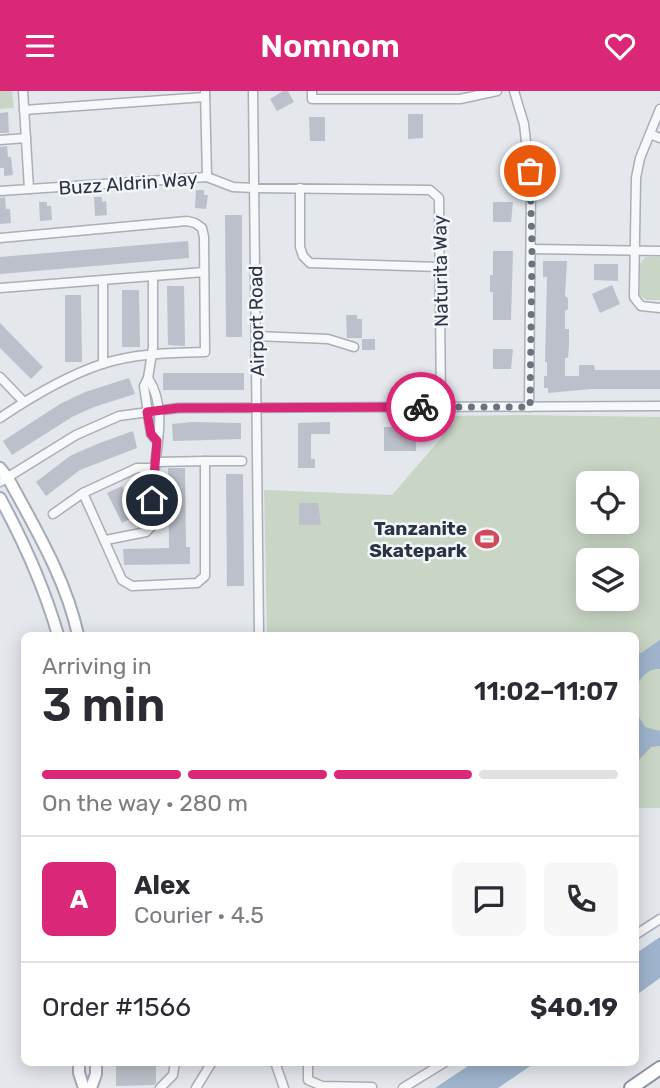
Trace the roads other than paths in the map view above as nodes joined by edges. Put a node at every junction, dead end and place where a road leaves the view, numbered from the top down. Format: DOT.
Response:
graph roads {
  1 [pos="23,91"];
  2 [pos="253,91"];
  3 [pos="312,91"];
  4 [pos="497,91"];
  5 [pos="514,91"];
  6 [pos="205,94"];
  7 [pos="660,109"];
  8 [pos="24,110"];
  9 [pos="650,134"];
  10 [pos="26,138"];
  11 [pos="660,138"];
  12 [pos="0,140"];
  13 [pos="206,177"];
  14 [pos="254,188"];
  15 [pos="300,188"];
  16 [pos="29,189"];
  17 [pos="0,191"];
  18 [pos="0,238"];
  19 [pos="532,249"];
  20 [pos="635,251"];
  21 [pos="660,251"];
  22 [pos="440,267"];
  23 [pos="204,272"];
  24 [pos="153,278"];
  25 [pos="103,281"];
  26 [pos="0,288"];
  27 [pos="660,308"];
  28 [pos="256,336"];
  29 [pos="354,347"];
  30 [pos="152,354"];
  31 [pos="103,364"];
  32 [pos="0,377"];
  33 [pos="148,378"];
  34 [pos="24,402"];
  35 [pos="257,407"];
  36 [pos="441,407"];
  37 [pos="530,407"];
  38 [pos="660,407"];
  39 [pos="158,411"];
  40 [pos="147,412"];
  41 [pos="0,418"];
  42 [pos="157,441"];
  43 [pos="205,461"];
  44 [pos="242,461"];
  45 [pos="155,465"];
  46 [pos="0,468"];
  47 [pos="4,480"];
  48 [pos="83,493"];
  49 [pos="0,498"];
  50 [pos="53,514"];
  51 [pos="106,540"];
  52 [pos="57,632"];
  53 [pos="77,632"];
  54 [pos="259,632"];
  55 [pos="660,919"];
  56 [pos="639,932"];
  57 [pos="79,1066"];
  58 [pos="96,1066"];
  59 [pos="174,1066"];
  60 [pos="210,1066"];
  61 [pos="276,1066"];
  62 [pos="308,1066"];
  63 [pos="439,1066"];
  64 [pos="657,1070"];
  65 [pos="372,1087"];
  66 [pos="84,1088"];
  67 [pos="91,1088"];
  68 [pos="160,1088"];
  69 [pos="196,1088"];
  70 [pos="284,1088"];
  71 [pos="403,1088"];
  72 [pos="628,1088"];
  1 -- 8 [label="street"];
  2 -- 14 [label="street, Airport Road"];
  3 -- 4 [label="street"];
  5 -- 19 [label="street"];
  6 -- 8 [label="street"];
  6 -- 13 [label="street"];
  7 -- 9 [label="street"];
  8 -- 10 [label="street"];
  9 -- 11 [label="street"];
  9 -- 20 [label="street"];
  10 -- 12 [label="street"];
  10 -- 16 [label="street"];
  13 -- 14 [label="street, Buzz Aldrin Way"];
  13 -- 16 [label="street, Buzz Aldrin Way"];
  14 -- 15 [label="street, Naturita Way"];
  14 -- 28 [label="street, Airport Road"];
  15 -- 22 [label="street"];
  15 -- 22 [label="street, Naturita Way"];
  16 -- 17 [label="street, Buzz Aldrin Way"];
  18 -- 23 [label="street"];
  19 -- 20 [label="street"];
  19 -- 37 [label="street"];
  20 -- 21 [label="street"];
  20 -- 27 [label="street"];
  22 -- 36 [label="street, Naturita Way"];
  23 -- 24 [label="street"];
  23 -- 30 [label="street"];
  24 -- 25 [label="street"];
  24 -- 30 [label="street"];
  25 -- 26 [label="street"];
  25 -- 31 [label="street"];
  28 -- 29 [label="street"];
  28 -- 35 [label="street, Airport Road"];
  30 -- 31 [label="street"];
  30 -- 33 [label="street"];
  31 -- 34 [label="street"];
  32 -- 34 [label="street"];
  33 -- 39 [label="street"];
  33 -- 40 [label="street"];
  34 -- 41 [label="street"];
  35 -- 36 [label="street"];
  35 -- 39 [label="street"];
  35 -- 54 [label="street, Airport Road"];
  36 -- 37 [label="street"];
  37 -- 38 [label="street"];
  39 -- 40 [label="street"];
  39 -- 42 [label="street"];
  40 -- 42 [label="street"];
  40 -- 47 [label="street"];
  42 -- 45 [label="street"];
  43 -- 44 [label="street"];
  43 -- 45 [label="street"];
  43 -- 51 [label="street"];
  45 -- 48 [label="street"];
  45 -- 51 [label="street"];
  46 -- 47 [label="main road"];
  47 -- 53 [label="main road"];
  48 -- 50 [label="street"];
  48 -- 51 [label="street"];
  49 -- 52 [label="main road"];
  55 -- 56 [label="street"];
  57 -- 66 [label="main road"];
  58 -- 67 [label="main road"];
  59 -- 68 [label="street"];
  60 -- 69 [label="street"];
  61 -- 70 [label="street"];
  62 -- 65 [label="street"];
  63 -- 71 [label="street"];
  64 -- 72 [label="highway"];
}
